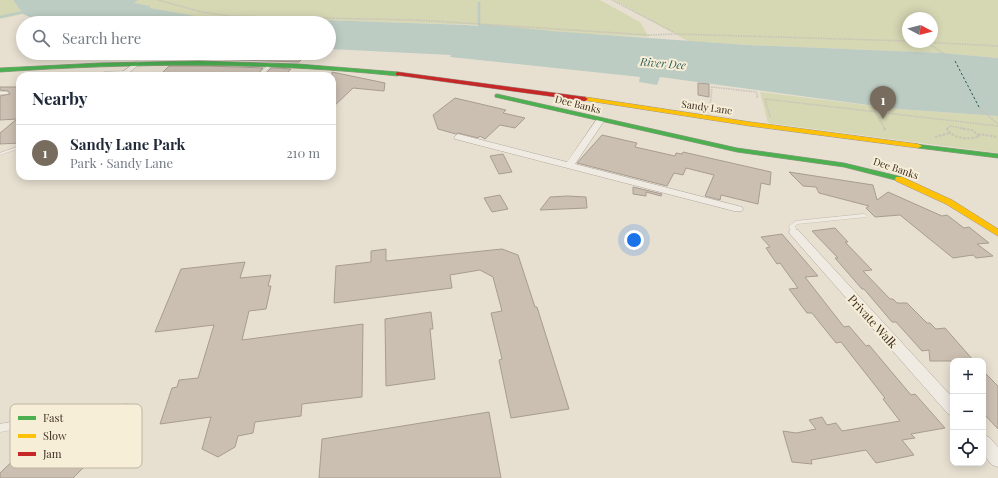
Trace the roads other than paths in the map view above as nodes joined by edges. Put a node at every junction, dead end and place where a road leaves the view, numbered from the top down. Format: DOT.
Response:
graph roads {
  1 [pos="138,63"];
  2 [pos="271,64"];
  3 [pos="0,70"];
  4 [pos="126,72"];
  5 [pos="263,72"];
  6 [pos="413,76"];
  7 [pos="0,93"];
  8 [pos="8,93"];
  9 [pos="600,121"];
  10 [pos="458,137"];
  11 [pos="16,148"];
  12 [pos="0,154"];
  13 [pos="998,156"];
  14 [pos="568,165"];
  15 [pos="738,209"];
  16 [pos="864,216"];
  17 [pos="794,232"];
  18 [pos="998,233"];
  19 [pos="950,406"];
  20 [pos="10,426"];
  21 [pos="0,428"];
  22 [pos="986,445"];
  23 [pos="998,459"];
  1 -- 2 [label="main road, Dee Banks"];
  1 -- 3 [label="main road, Dee Banks"];
  1 -- 4 [label="street"];
  2 -- 5 [label="lane"];
  2 -- 6 [label="main road, Dee Banks"];
  6 -- 9 [label="main road, Dee Banks"];
  6 -- 13 [label="main road, Sandy Lane"];
  7 -- 8 [label="lane"];
  9 -- 14 [label="street"];
  9 -- 18 [label="main road, Dee Banks"];
  10 -- 14 [label="street"];
  11 -- 12 [label="lane"];
  14 -- 15 [label="street"];
  16 -- 17 [label="lane"];
  17 -- 19 [label="street, Private Walk"];
  20 -- 21 [label="lane"];
  22 -- 23 [label="street"];
}
